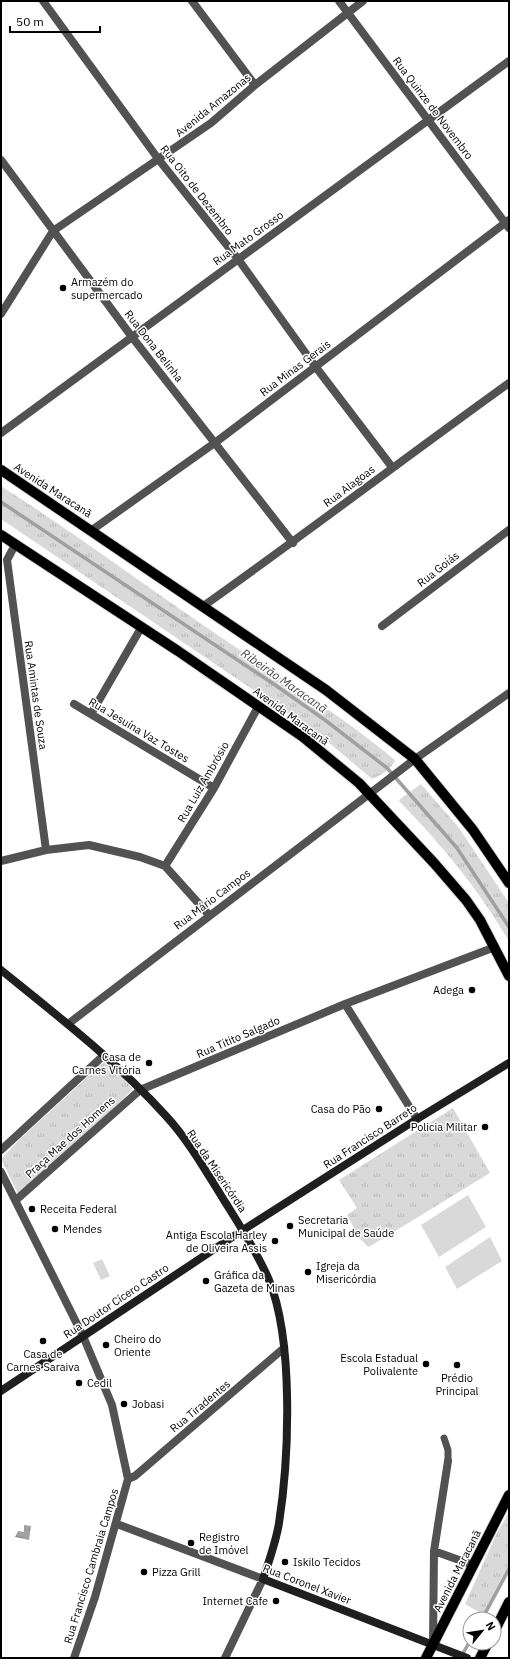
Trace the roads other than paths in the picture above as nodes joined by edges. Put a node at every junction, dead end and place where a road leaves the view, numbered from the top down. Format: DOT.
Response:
graph roads {
  1 [pos="43,1"];
  2 [pos="192,1"];
  3 [pos="339,1"];
  4 [pos="363,1"];
  5 [pos="348,13"];
  6 [pos="509,61"];
  7 [pos="255,85"];
  8 [pos="429,120"];
  9 [pos="1,160"];
  10 [pos="159,160"];
  11 [pos="508,224"];
  12 [pos="53,231"];
  13 [pos="238,259"];
  14 [pos="1,314"];
  15 [pos="132,337"];
  16 [pos="315,366"];
  17 [pos="509,383"];
  18 [pos="1,432"];
  19 [pos="216,442"];
  20 [pos="392,467"];
  21 [pos="1,470"];
  22 [pos="92,530"];
  23 [pos="509,530"];
  24 [pos="1,536"];
  25 [pos="293,543"];
  26 [pos="15,545"];
  27 [pos="202,607"];
  28 [pos="382,626"];
  29 [pos="141,628"];
  30 [pos="509,693"];
  31 [pos="74,704"];
  32 [pos="258,707"];
  33 [pos="90,714"];
  34 [pos="411,763"];
  35 [pos="214,788"];
  36 [pos="370,793"];
  37 [pos="46,850"];
  38 [pos="1,861"];
  39 [pos="165,866"];
  40 [pos="509,883"];
  41 [pos="209,915"];
  42 [pos="495,947"];
  43 [pos="1,970"];
  44 [pos="509,976"];
  45 [pos="345,1004"];
  46 [pos="68,1024"];
  47 [pos="103,1056"];
  48 [pos="509,1063"];
  49 [pos="140,1090"];
  50 [pos="417,1119"];
  51 [pos="1,1150"];
  52 [pos="1,1172"];
  53 [pos="16,1200"];
  54 [pos="243,1230"];
  55 [pos="83,1336"];
  56 [pos="284,1348"];
  57 [pos="1,1391"];
  58 [pos="444,1438"];
  59 [pos="448,1462"];
  60 [pos="128,1479"];
  61 [pos="509,1495"];
  62 [pos="117,1524"];
  63 [pos="434,1551"];
  64 [pos="473,1565"];
  65 [pos="263,1579"];
  66 [pos="509,1602"];
  67 [pos="502,1616"];
  68 [pos="438,1647"];
  69 [pos="74,1658"];
  70 [pos="225,1658"];
  71 [pos="426,1658"];
  72 [pos="467,1658"];
  1 -- 10 [label="street, Rua Oito de Dezembro"];
  2 -- 7 [label="street"];
  3 -- 5 [label="street, Rua Quinze de Novembro"];
  4 -- 5 [label="street, Avenida Amazonas"];
  5 -- 7 [label="street, Avenida Amazonas"];
  5 -- 8 [label="street, Rua Quinze de Novembro"];
  6 -- 8 [label="street, Rua Mato Grosso"];
  7 -- 10 [label="street, Avenida Amazonas"];
  8 -- 11 [label="street, Rua Quinze de Novembro"];
  8 -- 13 [label="street, Rua Mato Grosso"];
  9 -- 12 [label="street, Rua Dona Belinha"];
  10 -- 12 [label="street, Avenida Amazonas"];
  10 -- 13 [label="street, Rua Oito de Dezembro"];
  11 -- 16 [label="street, Rua Minas Gerais"];
  12 -- 14 [label="street, Avenida Amazonas"];
  12 -- 15 [label="street, Rua Dona Belinha"];
  13 -- 15 [label="street, Rua Mato Grosso"];
  13 -- 16 [label="street, Rua Oito de Dezembro"];
  15 -- 18 [label="street, Rua Mato Grosso"];
  15 -- 19 [label="street, Rua Dona Belinha"];
  16 -- 19 [label="street, Rua Minas Gerais"];
  16 -- 20 [label="street, Rua Oito de Dezembro"];
  17 -- 20 [label="street, Rua Alagoas"];
  19 -- 22 [label="street, Rua Minas Gerais"];
  19 -- 25 [label="street, Rua Dona Belinha"];
  20 -- 25 [label="street, Rua Alagoas"];
  21 -- 22 [label="main road, Avenida Maracanã"];
  22 -- 27 [label="main road, Avenida Maracanã"];
  23 -- 28 [label="street, Rua Goiás"];
  24 -- 26 [label="main road, Avenida Maracanã"];
  25 -- 27 [label="street, Rua Alagoas"];
  26 -- 29 [label="main road, Avenida Maracanã"];
  26 -- 37 [label="street, Rua Amintas de Souza"];
  27 -- 34 [label="main road, Avenida Maracanã"];
  29 -- 32 [label="main road, Avenida Maracanã"];
  29 -- 33 [label="street"];
  30 -- 34 [label="street, Rua Mário Campos"];
  31 -- 33 [label="street, Rua Jesuína Vaz Tostes"];
  32 -- 35 [label="street, Rua Luiz Ambrósio"];
  32 -- 36 [label="main road, Avenida Maracanã"];
  33 -- 35 [label="street, Rua Jesuína Vaz Tostes"];
  34 -- 36 [label="street, Rua Mário Campos"];
  34 -- 40 [label="main road, Avenida Maracanã"];
  35 -- 39 [label="street, Rua Luiz Ambrósio"];
  36 -- 41 [label="street, Rua Mário Campos"];
  36 -- 42 [label="main road, Avenida Maracanã"];
  37 -- 38 [label="street"];
  37 -- 39 [label="street"];
  39 -- 41 [label="street"];
  41 -- 46 [label="street, Rua Mário Campos"];
  42 -- 44 [label="main road, Avenida Maracanã"];
  42 -- 45 [label="street, Rua Titito Salgado"];
  43 -- 46 [label="street, Rua da Misericórdia"];
  45 -- 49 [label="street, Rua Titito Salgado"];
  45 -- 50 [label="street"];
  46 -- 47 [label="street, Rua da Misericórdia"];
  47 -- 49 [label="street, Rua da Misericórdia"];
  47 -- 51 [label="street"];
  48 -- 50 [label="street, Rua Francisco Barreto"];
  49 -- 53 [label="street, Praça Mae dos Homens"];
  49 -- 54 [label="street, Rua da Misericórdia"];
  50 -- 54 [label="street, Rua Francisco Barreto"];
  52 -- 53 [label="street, Rua Francisco Cambraia Campos"];
  53 -- 55 [label="street, Rua Francisco Cambraia Campos"];
  54 -- 55 [label="street, Rua Doutor Cícero Castro"];
  54 -- 56 [label="street, Rua da Misericórdia"];
  55 -- 57 [label="street, Rua Doutor Cícero Castro"];
  55 -- 60 [label="street, Rua Francisco Cambraia Campos"];
  56 -- 60 [label="street, Rua Tiradentes"];
  56 -- 65 [label="street, Rua da Misericórdia"];
  58 -- 59 [label="lane"];
  59 -- 63 [label="street"];
  60 -- 62 [label="street, Rua Francisco Cambraia Campos"];
  61 -- 64 [label="main road, Avenida Maracanã"];
  62 -- 65 [label="street, Rua Coronel Xavier"];
  62 -- 69 [label="street, Rua Francisco Cambraia Campos"];
  63 -- 64 [label="street"];
  63 -- 68 [label="street"];
  64 -- 68 [label="main road, Avenida Maracanã"];
  65 -- 68 [label="street, Rua Coronel Xavier"];
  65 -- 70 [label="street, Rua da Misericórdia"];
  66 -- 67 [label="main road"];
  68 -- 71 [label="main road, Avenida Maracanã"];
  68 -- 72 [label="street, Rua Coronel Xavier"];
}
